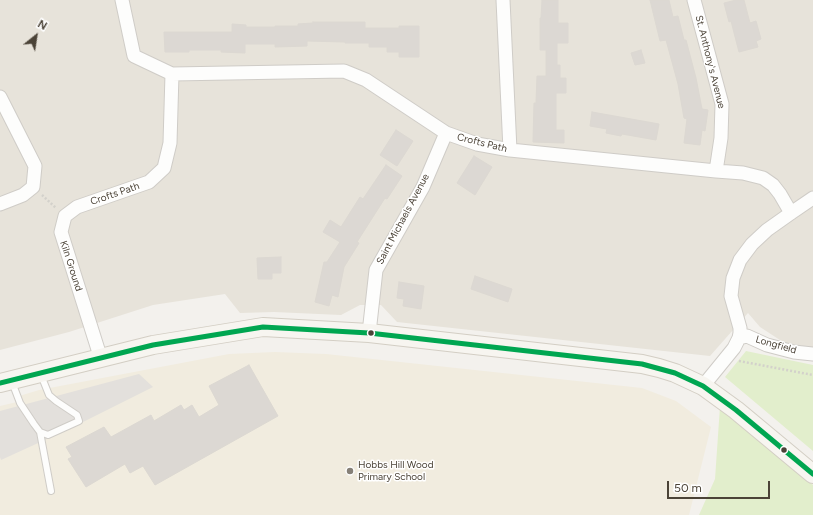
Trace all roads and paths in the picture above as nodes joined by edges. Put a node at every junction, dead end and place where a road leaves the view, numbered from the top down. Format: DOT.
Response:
graph roads {
  1 [pos="503,0"];
  2 [pos="694,0"];
  3 [pos="121,1"];
  4 [pos="172,74"];
  5 [pos="0,97"];
  6 [pos="446,133"];
  7 [pos="510,150"];
  8 [pos="716,171"];
  9 [pos="33,187"];
  10 [pos="813,198"];
  11 [pos="0,204"];
  12 [pos="791,213"];
  13 [pos="65,216"];
  14 [pos="369,333"];
  15 [pos="739,338"];
  16 [pos="813,354"];
  17 [pos="725,358"];
  18 [pos="101,359"];
  19 [pos="40,374"];
  20 [pos="813,375"];
  21 [pos="6,382"];
  22 [pos="703,386"];
  23 [pos="40,432"];
  24 [pos="813,474"];
  25 [pos="51,491"];
  1 -- 7 [label="street"];
  2 -- 8 [label="street, St. Anthony's Avenue"];
  3 -- 4 [label="street, Crofts Path"];
  4 -- 6 [label="street, Crofts Path"];
  4 -- 13 [label="street, Crofts Path"];
  5 -- 9 [label="street"];
  6 -- 7 [label="street, Crofts Path"];
  6 -- 14 [label="street, Saint Michaels Avenue"];
  7 -- 8 [label="street, Crofts Path"];
  8 -- 12 [label="street, Crofts Path"];
  9 -- 11 [label="street"];
  9 -- 13 [label="path"];
  10 -- 12 [label="street"];
  12 -- 15 [label="street"];
  13 -- 18 [label="street, Kiln Ground"];
  14 -- 18 [label="street"];
  14 -- 22 [label="street"];
  15 -- 16 [label="street, Longfield"];
  15 -- 17 [label="street"];
  17 -- 20 [label="path"];
  17 -- 22 [label="street"];
  18 -- 19 [label="street"];
  19 -- 21 [label="street"];
  19 -- 23 [label="lane"];
  21 -- 23 [label="lane"];
  22 -- 24 [label="street"];
  23 -- 25 [label="lane"];
}
